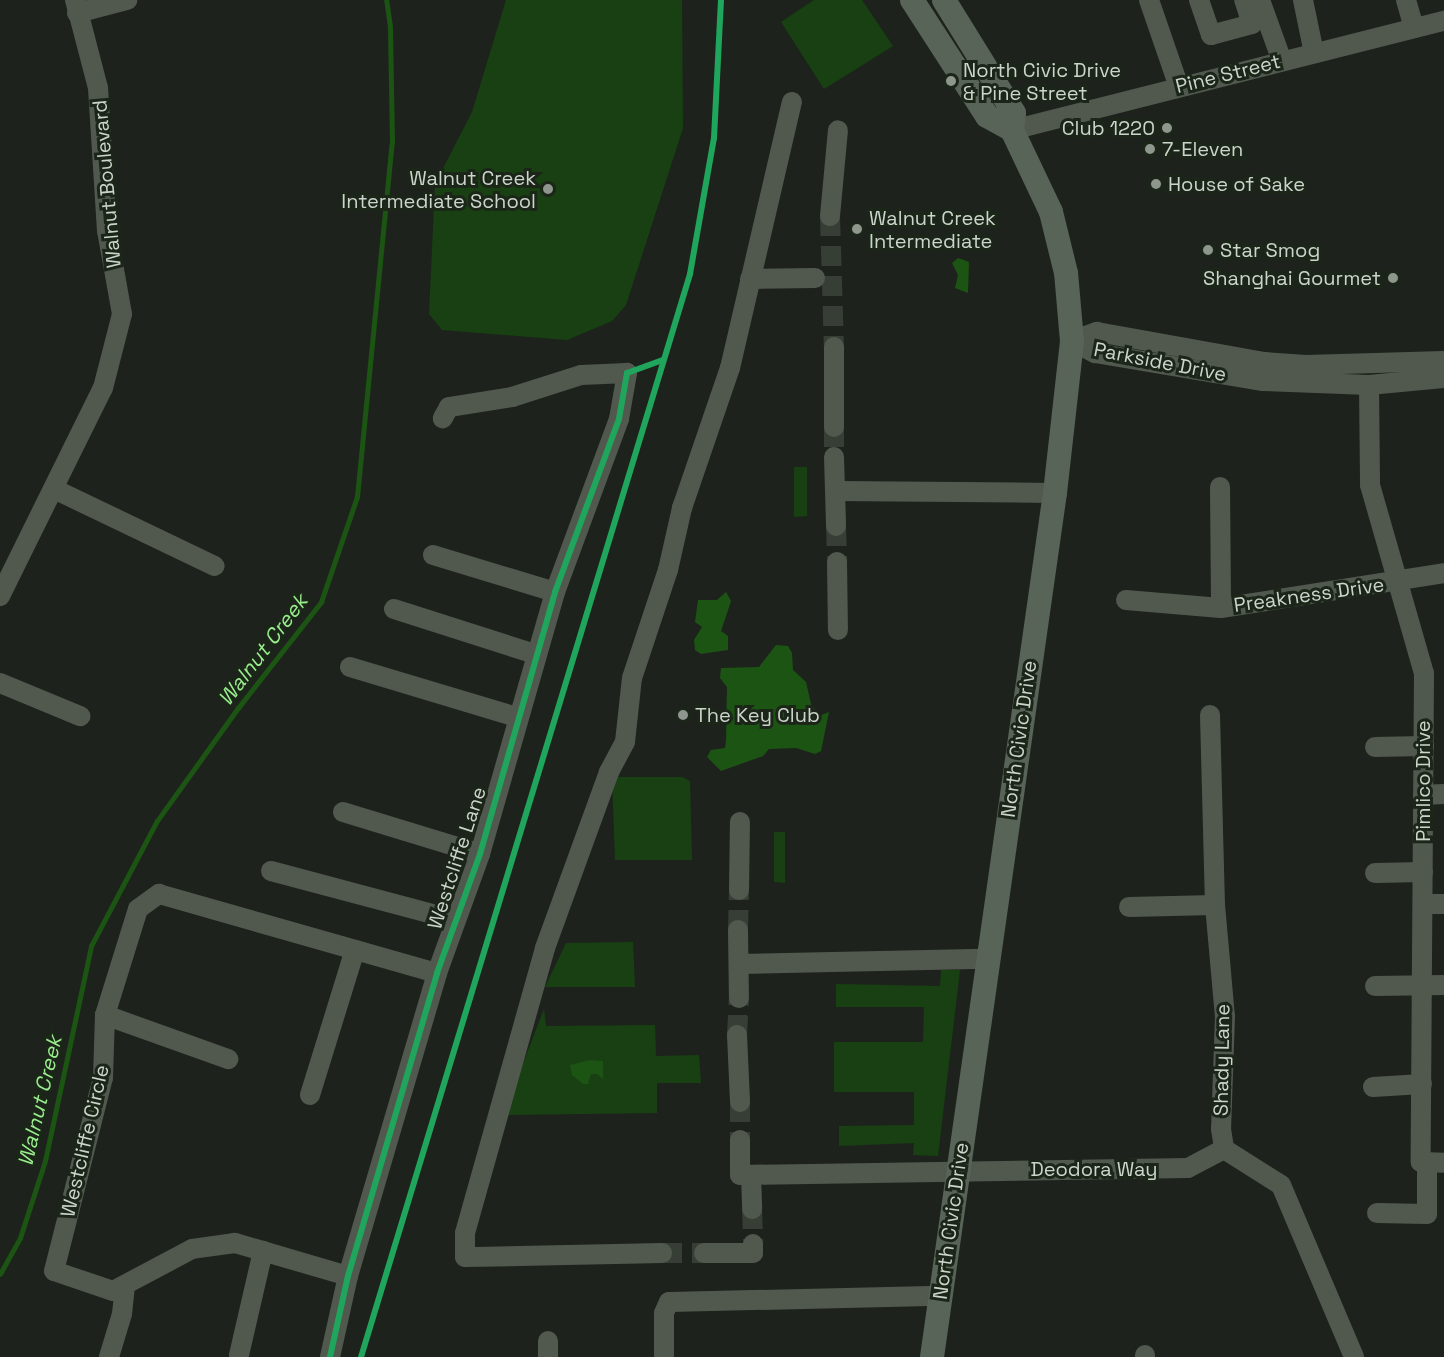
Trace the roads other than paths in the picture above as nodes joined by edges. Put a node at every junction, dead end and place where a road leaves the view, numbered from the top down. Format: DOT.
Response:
graph roads {
  1 [pos="127,0"];
  2 [pos="912,0"];
  3 [pos="944,0"];
  4 [pos="1149,0"];
  5 [pos="1199,0"];
  6 [pos="1244,0"];
  7 [pos="1260,0"];
  8 [pos="1303,0"];
  9 [pos="1406,0"];
  10 [pos="76,7"];
  11 [pos="1444,21"];
  12 [pos="1414,28"];
  13 [pos="1314,53"];
  14 [pos="1282,61"];
  15 [pos="1179,87"];
  16 [pos="792,102"];
  17 [pos="837,130"];
  18 [pos="1012,130"];
  19 [pos="830,216"];
  20 [pos="815,278"];
  21 [pos="750,279"];
  22 [pos="1072,341"];
  23 [pos="834,347"];
  24 [pos="1444,361"];
  25 [pos="1444,378"];
  26 [pos="1369,385"];
  27 [pos="443,418"];
  28 [pos="834,427"];
  29 [pos="834,457"];
  30 [pos="1220,487"];
  31 [pos="54,489"];
  32 [pos="836,491"];
  33 [pos="1055,493"];
  34 [pos="837,525"];
  35 [pos="433,555"];
  36 [pos="837,562"];
  37 [pos="215,566"];
  38 [pos="1444,573"];
  39 [pos="1397,583"];
  40 [pos="555,592"];
  41 [pos="0,596"];
  42 [pos="1126,600"];
  43 [pos="1221,608"];
  44 [pos="394,609"];
  45 [pos="837,630"];
  46 [pos="535,654"];
  47 [pos="350,667"];
  48 [pos="0,683"];
  49 [pos="1210,715"];
  50 [pos="80,716"];
  51 [pos="516,717"];
  52 [pos="1424,746"];
  53 [pos="1375,747"];
  54 [pos="1444,794"];
  55 [pos="1424,795"];
  56 [pos="343,812"];
  57 [pos="740,822"];
  58 [pos="480,854"];
  59 [pos="271,871"];
  60 [pos="1423,872"];
  61 [pos="1375,873"];
  62 [pos="739,891"];
  63 [pos="1423,904"];
  64 [pos="1444,904"];
  65 [pos="1215,905"];
  66 [pos="1129,907"];
  67 [pos="455,920"];
  68 [pos="738,930"];
  69 [pos="356,950"];
  70 [pos="986,959"];
  71 [pos="739,964"];
  72 [pos="437,973"];
  73 [pos="1422,984"];
  74 [pos="1444,985"];
  75 [pos="1375,986"];
  76 [pos="739,998"];
  77 [pos="105,1015"];
  78 [pos="737,1035"];
  79 [pos="228,1059"];
  80 [pos="1422,1084"];
  81 [pos="1373,1087"];
  82 [pos="310,1095"];
  83 [pos="740,1102"];
  84 [pos="740,1140"];
  85 [pos="1224,1149"];
  86 [pos="1435,1162"];
  87 [pos="959,1170"];
  88 [pos="752,1175"];
  89 [pos="752,1209"];
  90 [pos="1377,1213"];
  91 [pos="753,1244"];
  92 [pos="264,1251"];
  93 [pos="662,1253"];
  94 [pos="704,1253"];
  95 [pos="348,1276"];
  96 [pos="125,1285"];
  97 [pos="940,1296"];
  98 [pos="239,1354"];
  99 [pos="109,1357"];
  100 [pos="330,1357"];
  101 [pos="664,1357"];
  102 [pos="932,1357"];
  103 [pos="1354,1357"];
  1 -- 10 [label="street"];
  2 -- 18 [label="main road"];
  3 -- 18 [label="main road, North Civic Drive"];
  4 -- 15 [label="street"];
  5 -- 6 [label="street"];
  7 -- 14 [label="street"];
  8 -- 13 [label="street"];
  9 -- 12 [label="street"];
  10 -- 31 [label="street, Walnut Boulevard"];
  11 -- 12 [label="street, Pine Street"];
  12 -- 13 [label="street, Pine Street"];
  13 -- 14 [label="street, Pine Street"];
  14 -- 15 [label="street, Pine Street"];
  15 -- 18 [label="street, Pine Street"];
  16 -- 21 [label="street"];
  17 -- 19 [label="street"];
  18 -- 22 [label="main road, North Civic Drive"];
  20 -- 21 [label="street"];
  21 -- 93 [label="street"];
  22 -- 24 [label="street, Parkside Drive"];
  22 -- 26 [label="street, Parkside Drive"];
  22 -- 33 [label="main road, North Civic Drive"];
  23 -- 28 [label="street"];
  25 -- 26 [label="street, Parkside Drive"];
  26 -- 39 [label="street, Pimlico Drive"];
  27 -- 40 [label="street, Westcliffe Lane"];
  29 -- 32 [label="street"];
  30 -- 43 [label="street"];
  31 -- 37 [label="street"];
  31 -- 41 [label="street, Walnut Boulevard"];
  32 -- 33 [label="street"];
  32 -- 34 [label="street"];
  33 -- 70 [label="main road, North Civic Drive"];
  35 -- 40 [label="street"];
  36 -- 45 [label="street"];
  38 -- 39 [label="street, Preakness Drive"];
  39 -- 43 [label="street, Preakness Drive"];
  39 -- 52 [label="street, Pimlico Drive"];
  40 -- 46 [label="street, Westcliffe Lane"];
  42 -- 43 [label="street, Preakness Drive"];
  44 -- 46 [label="street"];
  46 -- 51 [label="street, Westcliffe Lane"];
  47 -- 51 [label="street"];
  48 -- 50 [label="street"];
  49 -- 65 [label="street, Shady Lane"];
  51 -- 58 [label="street, Westcliffe Lane"];
  52 -- 53 [label="street"];
  52 -- 55 [label="street, Pimlico Drive"];
  54 -- 55 [label="street"];
  55 -- 60 [label="street, Pimlico Drive"];
  56 -- 58 [label="street"];
  57 -- 62 [label="street"];
  58 -- 67 [label="street, Westcliffe Lane"];
  59 -- 67 [label="street"];
  60 -- 61 [label="street"];
  60 -- 63 [label="street, Pimlico Drive"];
  63 -- 64 [label="street"];
  63 -- 73 [label="street, Pimlico Drive"];
  65 -- 66 [label="street"];
  65 -- 85 [label="street, Shady Lane"];
  67 -- 72 [label="street, Westcliffe Lane"];
  68 -- 71 [label="street"];
  69 -- 72 [label="street, Westcliffe Circle"];
  69 -- 77 [label="street, Westcliffe Circle"];
  69 -- 82 [label="street"];
  70 -- 71 [label="street"];
  70 -- 87 [label="main road, North Civic Drive"];
  71 -- 76 [label="street"];
  72 -- 95 [label="street, Westcliffe Lane"];
  73 -- 74 [label="street"];
  73 -- 75 [label="street"];
  73 -- 80 [label="street, Pimlico Drive"];
  77 -- 79 [label="street"];
  77 -- 96 [label="street, Westcliffe Circle"];
  78 -- 83 [label="street"];
  80 -- 81 [label="street"];
  80 -- 86 [label="street, Pimlico Drive"];
  84 -- 88 [label="street"];
  85 -- 87 [label="street, Deodora Way"];
  85 -- 103 [label="street"];
  86 -- 90 [label="street"];
  87 -- 88 [label="street, Deodora Way"];
  87 -- 97 [label="main road, North Civic Drive"];
  88 -- 89 [label="street"];
  91 -- 94 [label="street"];
  92 -- 95 [label="street, Westcliffe Circle"];
  92 -- 96 [label="street, Westcliffe Circle"];
  92 -- 98 [label="street"];
  95 -- 100 [label="street, Westcliffe Lane"];
  96 -- 99 [label="street"];
  97 -- 101 [label="street"];
  97 -- 102 [label="main road, North Civic Drive"];
}
